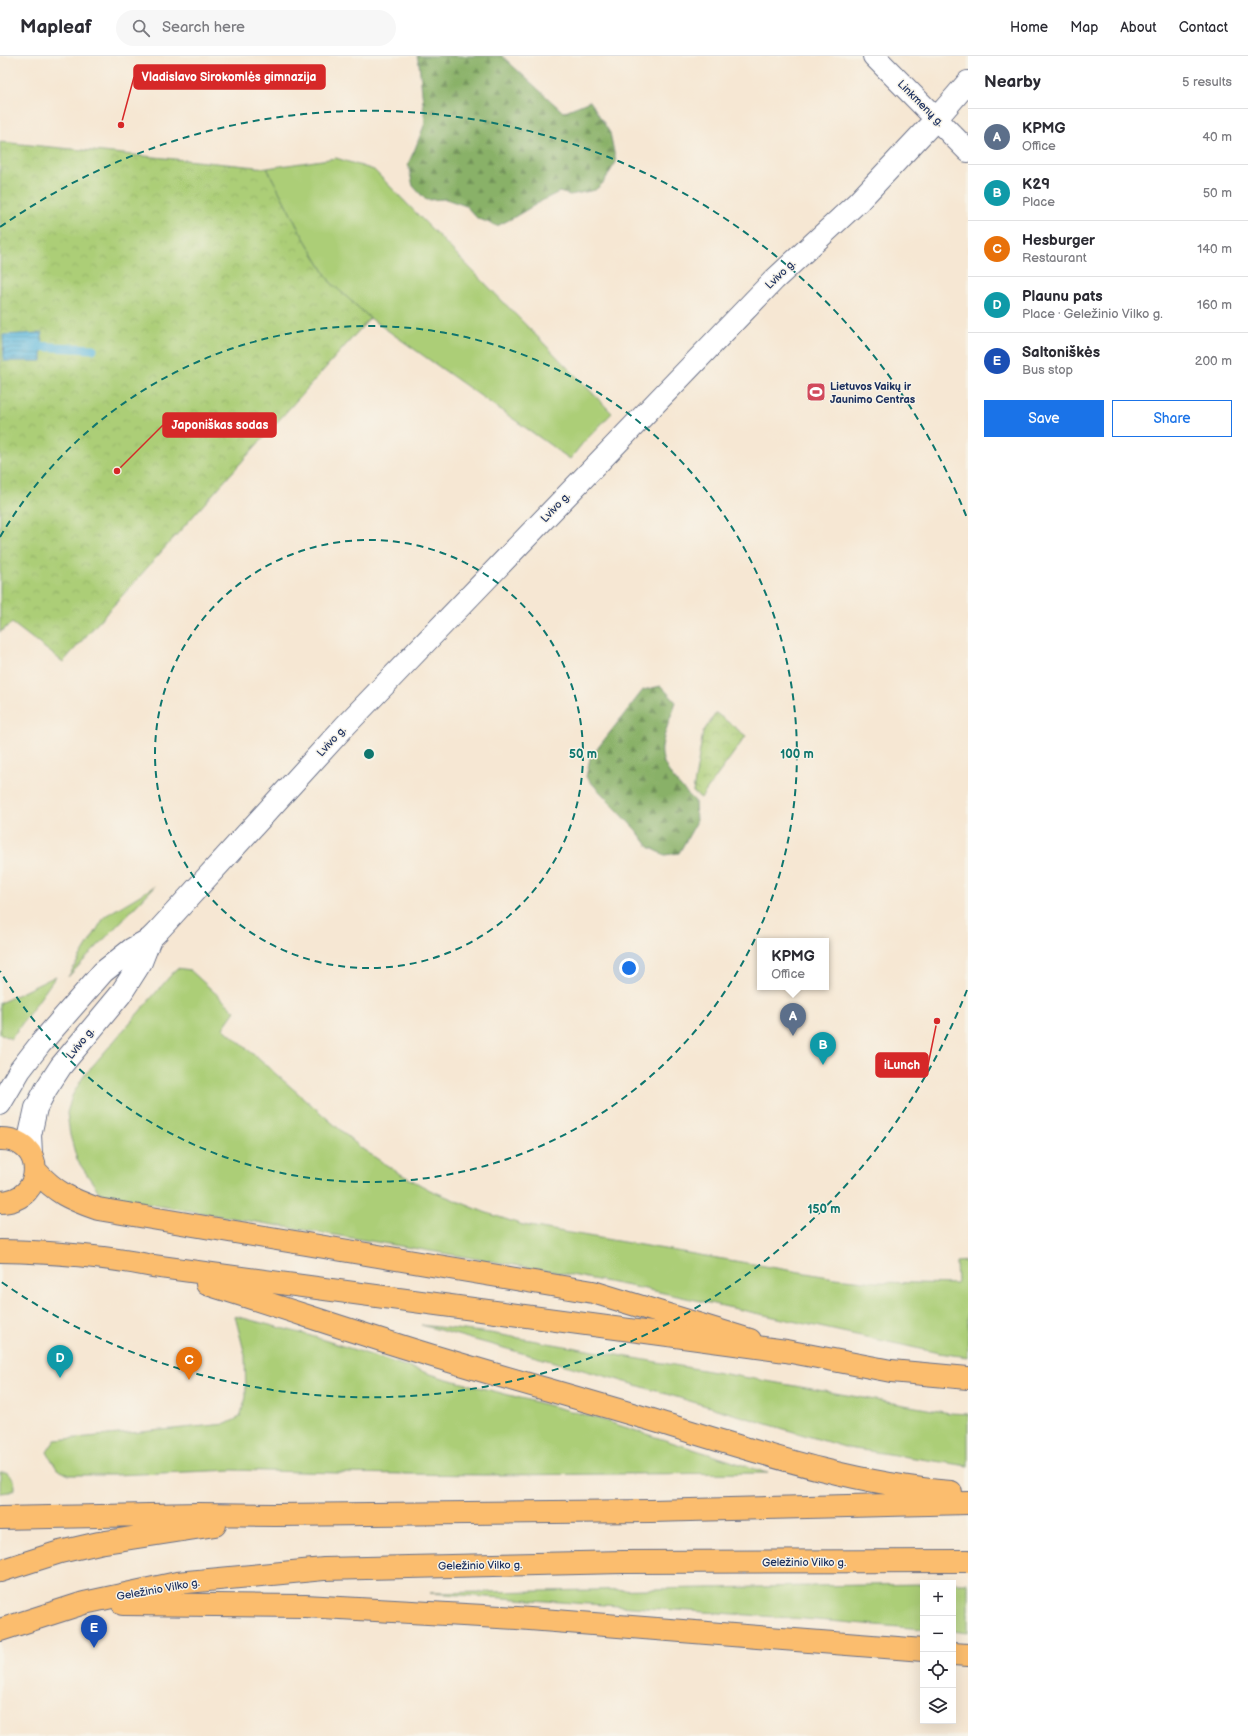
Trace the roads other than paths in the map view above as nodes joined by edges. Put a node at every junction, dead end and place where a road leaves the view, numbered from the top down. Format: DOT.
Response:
graph roads {
  1 [pos="874,56"];
  2 [pos="968,82"];
  3 [pos="937,118"];
  4 [pos="968,151"];
  5 [pos="150,939"];
  6 [pos="0,1104"];
  7 [pos="0,1139"];
  8 [pos="33,1162"];
  9 [pos="0,1202"];
  10 [pos="0,1251"];
  11 [pos="153,1266"];
  12 [pos="786,1351"];
  13 [pos="968,1378"];
  14 [pos="968,1494"];
  15 [pos="968,1503"];
  16 [pos="275,1515"];
  17 [pos="0,1518"];
  18 [pos="968,1561"];
  19 [pos="0,1571"];
  20 [pos="84,1603"];
  21 [pos="0,1630"];
  22 [pos="920,1650"];
  23 [pos="956,1654"];
  24 [pos="968,1655"];
  1 -- 3 [label="street, Linkmenų g."];
  2 -- 3 [label="street, Lvivo g."];
  3 -- 4 [label="street, Linkmenų g."];
  3 -- 5 [label="street, Lvivo g."];
  5 -- 6 [label="street, Lvivo g."];
  5 -- 8 [label="street, Lvivo g."];
  7 -- 8 [label="main road"];
  8 -- 9 [label="main road"];
  8 -- 12 [label="main road"];
  10 -- 11 [label="main road"];
  11 -- 12 [label="main road"];
  11 -- 14 [label="main road"];
  12 -- 13 [label="main road"];
  15 -- 16 [label="main road"];
  16 -- 17 [label="main road"];
  16 -- 19 [label="main road"];
  18 -- 20 [label="main road, Geležinio Vilko g."];
  20 -- 21 [label="main road, Geležinio Vilko g."];
  20 -- 22 [label="main road"];
  23 -- 24 [label="main road"];
}
